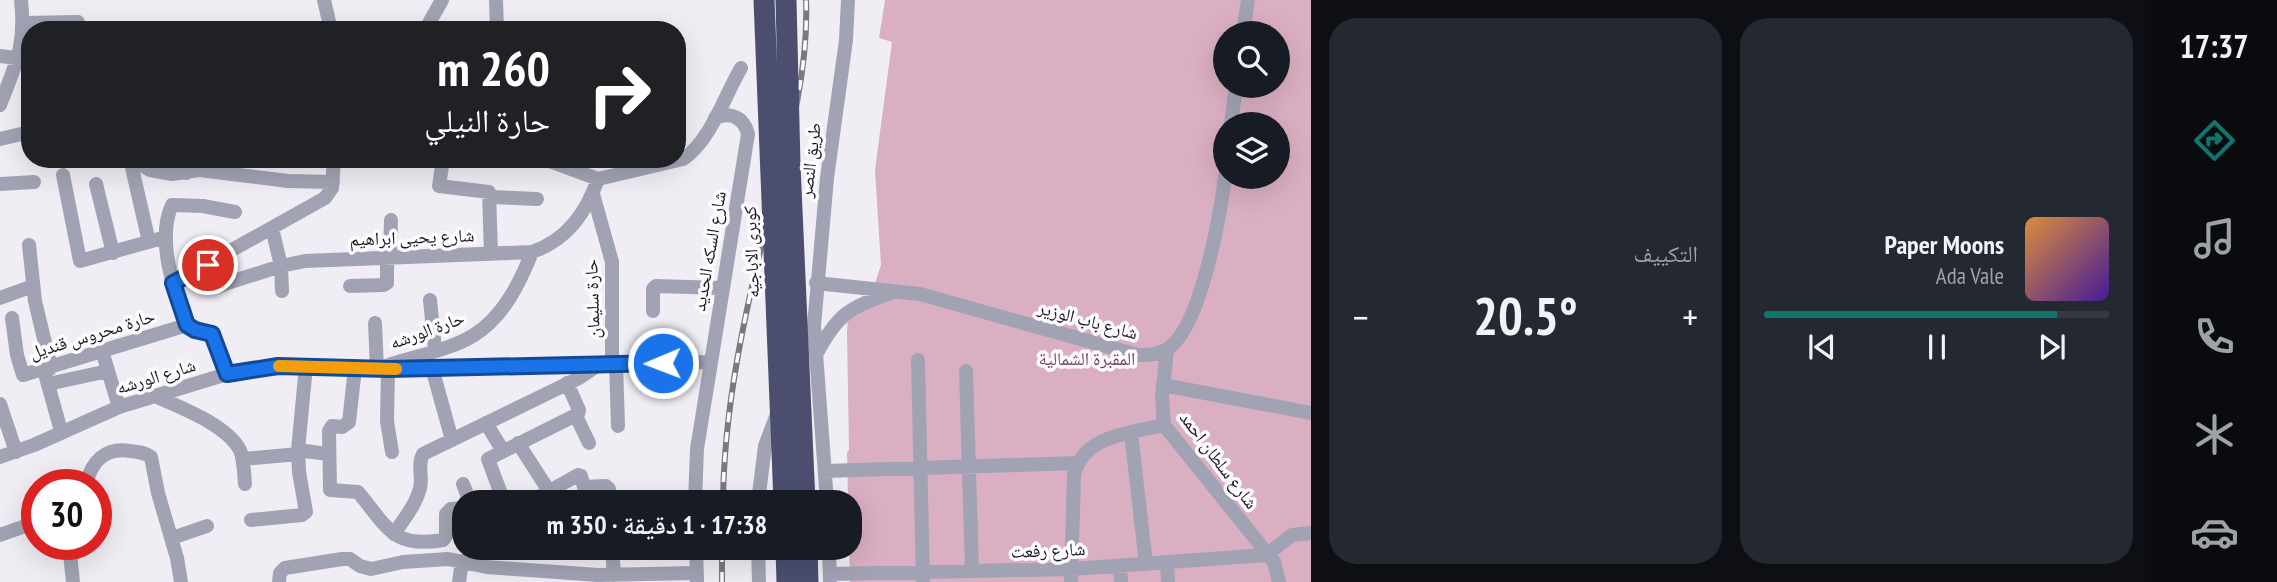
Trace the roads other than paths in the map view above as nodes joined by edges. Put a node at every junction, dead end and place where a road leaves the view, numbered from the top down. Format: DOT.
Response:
graph roads {
  1 [pos="21,0"];
  2 [pos="324,0"];
  3 [pos="442,0"];
  4 [pos="494,0"];
  5 [pos="764,0"];
  6 [pos="786,0"];
  7 [pos="848,0"];
  8 [pos="1248,0"];
  9 [pos="23,21"];
  10 [pos="329,21"];
  11 [pos="430,21"];
  12 [pos="496,21"];
  13 [pos="1245,21"];
  14 [pos="0,56"];
  15 [pos="21,59"];
  16 [pos="21,65"];
  17 [pos="741,68"];
  18 [pos="0,105"];
  19 [pos="715,118"];
  20 [pos="21,134"];
  21 [pos="0,139"];
  22 [pos="686,156"];
  23 [pos="133,168"];
  24 [pos="147,168"];
  25 [pos="181,168"];
  26 [pos="334,168"];
  27 [pos="442,168"];
  28 [pos="568,168"];
  29 [pos="644,168"];
  30 [pos="186,173"];
  31 [pos="63,175"];
  32 [pos="597,179"];
  33 [pos="34,181"];
  34 [pos="333,182"];
  35 [pos="0,184"];
  36 [pos="96,184"];
  37 [pos="1223,189"];
  38 [pos="593,194"];
  39 [pos="490,197"];
  40 [pos="537,199"];
  41 [pos="235,212"];
  42 [pos="391,220"];
  43 [pos="272,228"];
  44 [pos="166,237"];
  45 [pos="149,242"];
  46 [pos="29,245"];
  47 [pos="532,252"];
  48 [pos="113,253"];
  49 [pos="491,254"];
  50 [pos="388,258"];
  51 [pos="208,265"];
  52 [pos="281,266"];
  53 [pos="173,283"];
  54 [pos="816,283"];
  55 [pos="33,286"];
  56 [pos="350,286"];
  57 [pos="722,288"];
  58 [pos="898,290"];
  59 [pos="282,291"];
  60 [pos="0,298"];
  61 [pos="430,300"];
  62 [pos="653,311"];
  63 [pos="12,318"];
  64 [pos="375,323"];
  65 [pos="187,325"];
  66 [pos="814,326"];
  67 [pos="435,350"];
  68 [pos="1167,350"];
  69 [pos="102,351"];
  70 [pos="816,355"];
  71 [pos="918,360"];
  72 [pos="709,362"];
  73 [pos="610,363"];
  74 [pos="306,366"];
  75 [pos="432,368"];
  76 [pos="355,369"];
  77 [pos="382,369"];
  78 [pos="108,371"];
  79 [pos="966,371"];
  80 [pos="47,374"];
  81 [pos="227,374"];
  82 [pos="567,383"];
  83 [pos="1163,385"];
  84 [pos="155,396"];
  85 [pos="0,404"];
  86 [pos="119,407"];
  87 [pos="1311,413"];
  88 [pos="576,415"];
  89 [pos="486,423"];
  90 [pos="1164,425"];
  91 [pos="618,426"];
  92 [pos="61,431"];
  93 [pos="1131,433"];
  94 [pos="453,440"];
  95 [pos="518,443"];
  96 [pos="589,443"];
  97 [pos="503,451"];
  98 [pos="16,452"];
  99 [pos="298,452"];
  100 [pos="392,452"];
  101 [pos="328,454"];
  102 [pos="0,457"];
  103 [pos="243,459"];
  104 [pos="1077,463"];
  105 [pos="970,467"];
  106 [pos="919,468"];
  107 [pos="91,469"];
  108 [pos="825,471"];
  109 [pos="245,484"];
  110 [pos="463,484"];
  111 [pos="465,490"];
  112 [pos="502,490"];
  113 [pos="548,490"];
  114 [pos="551,490"];
  115 [pos="609,490"];
  116 [pos="695,490"];
  117 [pos="760,490"];
  118 [pos="784,490"];
  119 [pos="804,490"];
  120 [pos="826,490"];
  121 [pos="452,509"];
  122 [pos="251,520"];
  123 [pos="207,526"];
  124 [pos="21,528"];
  125 [pos="1311,533"];
  126 [pos="394,534"];
  127 [pos="0,535"];
  128 [pos="172,538"];
  129 [pos="1266,555"];
  130 [pos="70,560"];
  131 [pos="613,560"];
  132 [pos="758,560"];
  133 [pos="787,560"];
  134 [pos="807,560"];
  135 [pos="829,560"];
  136 [pos="462,561"];
  137 [pos="1167,562"];
  138 [pos="1146,564"];
  139 [pos="1120,566"];
  140 [pos="972,571"];
  141 [pos="614,575"];
  142 [pos="1072,576"];
  143 [pos="566,577"];
  144 [pos="697,577"];
  145 [pos="923,577"];
  146 [pos="830,578"];
  147 [pos="72,582"];
  148 [pos="181,582"];
  149 [pos="279,582"];
  150 [pos="458,582"];
  151 [pos="759,582"];
  152 [pos="788,582"];
  153 [pos="808,582"];
  154 [pos="1121,582"];
  155 [pos="1168,582"];
  156 [pos="1279,582"];
  1 -- 9 [label="street"];
  2 -- 10 [label="street"];
  3 -- 11 [label="street"];
  4 -- 12 [label="street"];
  5 -- 118 [label="highway, كوبرى الاباجيه, bridge"];
  6 -- 119 [label="highway, bridge"];
  7 -- 54 [label="street, طريق النصر"];
  8 -- 13 [label="street"];
  14 -- 15 [label="street"];
  16 -- 18 [label="street"];
  17 -- 19 [label="street"];
  19 -- 22 [label="street"];
  19 -- 57 [label="street, شارع السكه الحديد"];
  20 -- 21 [label="street"];
  23 -- 45 [label="street"];
  24 -- 30 [label="street"];
  25 -- 30 [label="street"];
  26 -- 34 [label="street"];
  27 -- 39 [label="street"];
  28 -- 32 [label="street"];
  29 -- 32 [label="street"];
  30 -- 34 [label="street"];
  31 -- 48 [label="street"];
  32 -- 38 [label="street, شارع يحيى ابراهيم"];
  33 -- 35 [label="street"];
  34 -- 43 [label="street"];
  36 -- 48 [label="street"];
  37 -- 68 [label="street"];
  38 -- 47 [label="street, شارع يحيى ابراهيم"];
  38 -- 73 [label="street, حارة سليمان"];
  39 -- 40 [label="street"];
  39 -- 49 [label="street"];
  41 -- 44 [label="street"];
  42 -- 50 [label="street"];
  43 -- 51 [label="street"];
  43 -- 52 [label="street"];
  44 -- 45 [label="street"];
  44 -- 53 [label="street"];
  45 -- 48 [label="street"];
  46 -- 55 [label="street"];
  47 -- 49 [label="street, شارع يحيى ابراهيم"];
  47 -- 67 [label="street, حارة الورشه"];
  49 -- 50 [label="street, شارع يحيى ابراهيم"];
  50 -- 52 [label="street, شارع يحيى ابراهيم"];
  50 -- 56 [label="street"];
  51 -- 52 [label="street, شارع يحيى ابراهيم"];
  51 -- 53 [label="street"];
  52 -- 59 [label="street"];
  53 -- 65 [label="street"];
  54 -- 58 [label="street, شارع باب الوزير"];
  54 -- 66 [label="street, طريق النصر"];
  55 -- 60 [label="street"];
  55 -- 80 [label="street"];
  57 -- 62 [label="street"];
  57 -- 72 [label="street, شارع السكه الحديد"];
  58 -- 68 [label="street, شارع باب الوزير"];
  58 -- 70 [label="street"];
  61 -- 67 [label="street"];
  63 -- 80 [label="street, حارة محروس قنديل"];
  64 -- 77 [label="street"];
  65 -- 69 [label="street, حارة محروس قنديل"];
  65 -- 81 [label="street"];
  66 -- 70 [label="street, طريق النصر"];
  66 -- 117 [label="street, طريق النصر"];
  67 -- 77 [label="street, حارة الورشه"];
  68 -- 83 [label="street, شارع سلطان احمد"];
  69 -- 78 [label="street"];
  69 -- 80 [label="street, حارة محروس قنديل"];
  70 -- 108 [label="street, طريق النصر"];
  71 -- 106 [label="street"];
  72 -- 73 [label="street, شارع الورشه"];
  72 -- 116 [label="street, شارع السكه الحديد"];
  73 -- 75 [label="street, شارع الورشه"];
  73 -- 82 [label="street"];
  73 -- 91 [label="street, حارة سليمان"];
  74 -- 76 [label="street, شارع الورشه"];
  74 -- 81 [label="street, شارع الورشه"];
  74 -- 99 [label="street"];
  75 -- 77 [label="street, شارع الورشه"];
  75 -- 94 [label="street"];
  76 -- 77 [label="street, شارع الورشه"];
  76 -- 101 [label="street"];
  77 -- 100 [label="street"];
  78 -- 80 [label="street"];
  78 -- 86 [label="street"];
  79 -- 105 [label="street"];
  80 -- 92 [label="street"];
  81 -- 84 [label="street, شارع الورشه"];
  82 -- 88 [label="street"];
  82 -- 89 [label="street"];
  83 -- 87 [label="street"];
  83 -- 90 [label="street, شارع سلطان احمد"];
  84 -- 86 [label="street, شارع الورشه"];
  84 -- 103 [label="street"];
  85 -- 98 [label="street"];
  86 -- 92 [label="street, شارع الورشه"];
  88 -- 95 [label="street"];
  88 -- 96 [label="street"];
  89 -- 94 [label="street"];
  89 -- 97 [label="street"];
  90 -- 93 [label="street"];
  90 -- 129 [label="street, شارع سلطان احمد"];
  92 -- 98 [label="street, شارع الورشه"];
  93 -- 104 [label="street"];
  93 -- 138 [label="street"];
  94 -- 126 [label="street"];
  95 -- 97 [label="street"];
  95 -- 113 [label="street"];
  97 -- 112 [label="street"];
  98 -- 102 [label="street, شارع الورشه"];
  99 -- 101 [label="street"];
  99 -- 103 [label="street"];
  99 -- 122 [label="street"];
  101 -- 126 [label="street"];
  103 -- 109 [label="street"];
  104 -- 105 [label="street"];
  104 -- 142 [label="street"];
  105 -- 106 [label="street"];
  105 -- 140 [label="street"];
  106 -- 108 [label="street"];
  106 -- 145 [label="street"];
  107 -- 128 [label="street"];
  108 -- 120 [label="street, طريق النصر"];
  110 -- 111 [label="street"];
  114 -- 115 [label="street"];
  121 -- 126 [label="street"];
  123 -- 128 [label="street"];
  124 -- 127 [label="street"];
  125 -- 129 [label="street"];
  128 -- 148 [label="street"];
  129 -- 137 [label="street, شارع رفعت"];
  129 -- 156 [label="street, شارع سلطان احمد"];
  130 -- 147 [label="street"];
  131 -- 141 [label="street"];
  132 -- 151 [label="street"];
  133 -- 152 [label="highway"];
  134 -- 153 [label="highway"];
  135 -- 146 [label="street"];
  136 -- 143 [label="street"];
  136 -- 149 [label="street"];
  136 -- 150 [label="street"];
  137 -- 138 [label="street, شارع رفعت"];
  137 -- 155 [label="street"];
  138 -- 139 [label="street, شارع رفعت"];
  139 -- 142 [label="street, شارع رفعت"];
  139 -- 154 [label="street"];
  140 -- 142 [label="street, شارع رفعت"];
  140 -- 145 [label="street, شارع رفعت"];
  141 -- 143 [label="street"];
  141 -- 144 [label="street"];
  145 -- 146 [label="street, شارع رفعت"];
}
